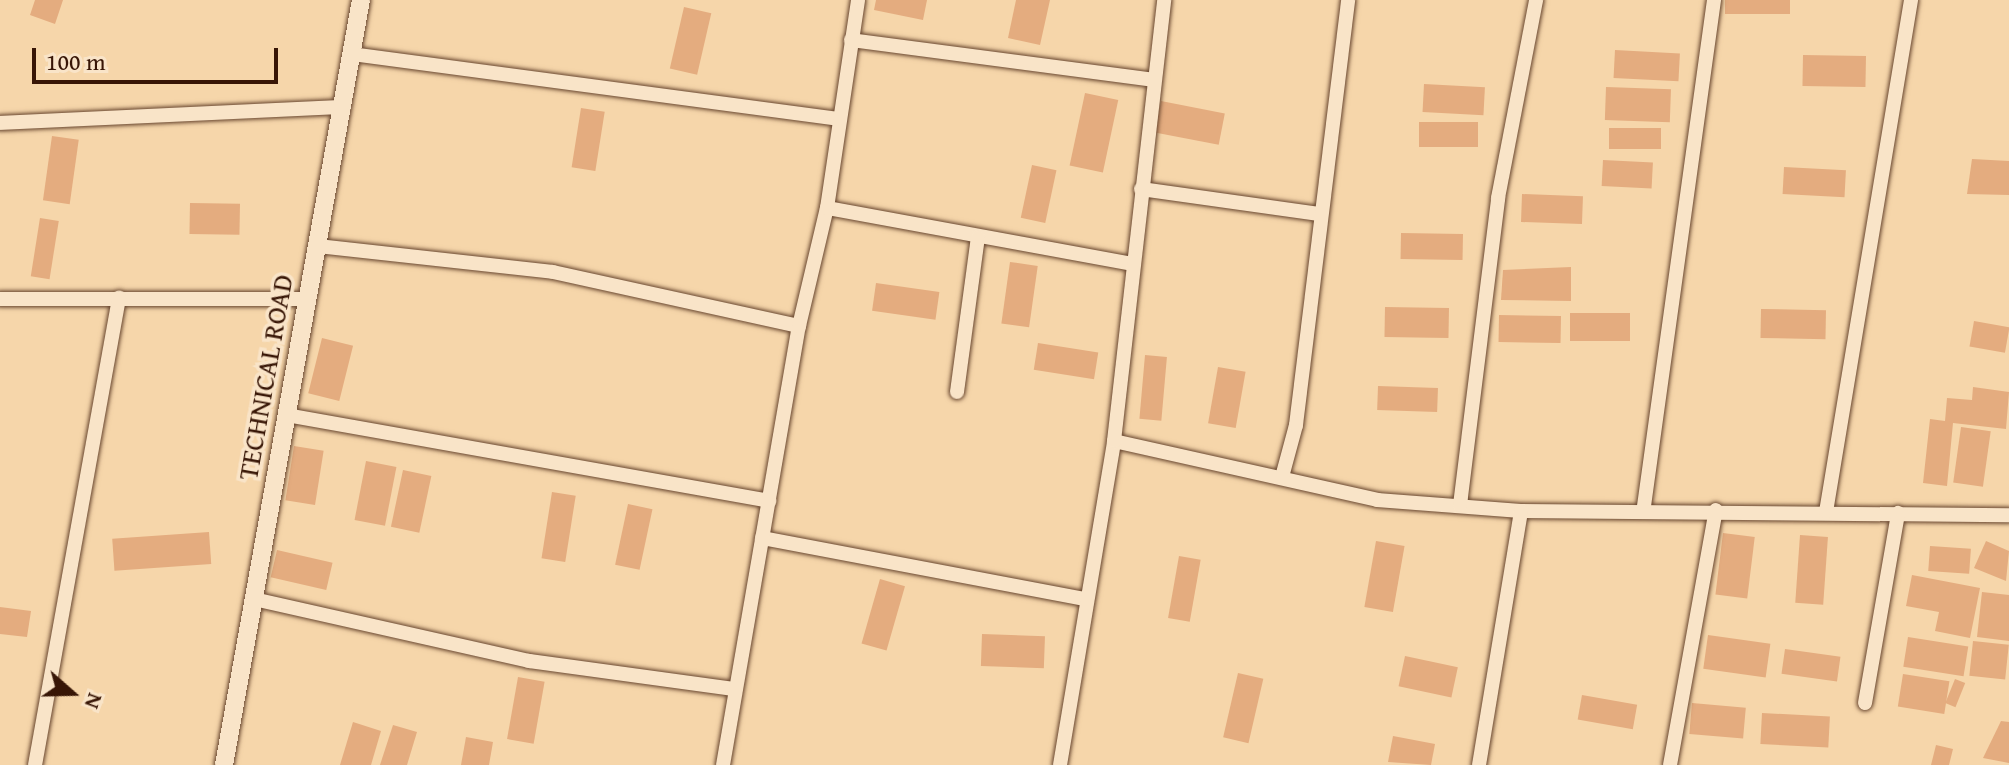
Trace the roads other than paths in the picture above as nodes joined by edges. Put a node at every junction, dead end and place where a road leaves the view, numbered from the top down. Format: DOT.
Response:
graph roads {
  1 [pos="361,0"];
  2 [pos="858,0"];
  3 [pos="1164,0"];
  4 [pos="1348,0"];
  5 [pos="1536,0"];
  6 [pos="1714,0"];
  7 [pos="1911,0"];
  8 [pos="851,40"];
  9 [pos="352,54"];
  10 [pos="1153,80"];
  11 [pos="344,107"];
  12 [pos="839,119"];
  13 [pos="0,123"];
  14 [pos="1141,189"];
  15 [pos="827,208"];
  16 [pos="1319,214"];
  17 [pos="978,237"];
  18 [pos="318,246"];
  19 [pos="1132,264"];
  20 [pos="119,297"];
  21 [pos="0,299"];
  22 [pos="307,299"];
  23 [pos="799,326"];
  24 [pos="957,392"];
  25 [pos="287,415"];
  26 [pos="1114,441"];
  27 [pos="1282,477"];
  28 [pos="769,501"];
  29 [pos="1460,505"];
  30 [pos="1644,506"];
  31 [pos="1716,510"];
  32 [pos="1521,511"];
  33 [pos="1826,512"];
  34 [pos="1898,513"];
  35 [pos="2009,515"];
  36 [pos="762,538"];
  37 [pos="254,599"];
  38 [pos="1086,599"];
  39 [pos="734,689"];
  40 [pos="1865,703"];
  41 [pos="35,765"];
  42 [pos="224,765"];
  43 [pos="723,765"];
  44 [pos="1060,765"];
  45 [pos="1479,765"];
  46 [pos="1670,765"];
  1 -- 9 [label="street, TECHNICAL ROAD"];
  2 -- 8 [label="street"];
  3 -- 10 [label="street"];
  4 -- 16 [label="street"];
  5 -- 29 [label="street"];
  6 -- 30 [label="street"];
  7 -- 33 [label="street"];
  8 -- 10 [label="street"];
  8 -- 12 [label="street"];
  9 -- 11 [label="street, TECHNICAL ROAD"];
  9 -- 12 [label="street"];
  10 -- 14 [label="street"];
  11 -- 13 [label="street"];
  11 -- 18 [label="street, TECHNICAL ROAD"];
  12 -- 15 [label="street"];
  14 -- 16 [label="street"];
  14 -- 19 [label="street"];
  15 -- 17 [label="street"];
  15 -- 23 [label="street"];
  16 -- 27 [label="street"];
  17 -- 19 [label="street"];
  17 -- 24 [label="street"];
  18 -- 22 [label="street, TECHNICAL ROAD"];
  18 -- 23 [label="street"];
  19 -- 26 [label="street"];
  20 -- 21 [label="street"];
  20 -- 22 [label="street"];
  20 -- 41 [label="street"];
  22 -- 25 [label="street, TECHNICAL ROAD"];
  23 -- 28 [label="street"];
  25 -- 28 [label="street"];
  25 -- 37 [label="street, TECHNICAL ROAD"];
  26 -- 27 [label="street"];
  26 -- 38 [label="street"];
  27 -- 29 [label="street"];
  28 -- 36 [label="street"];
  29 -- 32 [label="street"];
  30 -- 31 [label="street"];
  30 -- 32 [label="street"];
  31 -- 33 [label="street"];
  31 -- 46 [label="street"];
  32 -- 45 [label="street"];
  33 -- 34 [label="street"];
  34 -- 35 [label="street"];
  34 -- 40 [label="street"];
  36 -- 38 [label="street"];
  36 -- 39 [label="street"];
  37 -- 39 [label="street"];
  37 -- 42 [label="street, TECHNICAL ROAD"];
  38 -- 44 [label="street"];
  39 -- 43 [label="street"];
}
